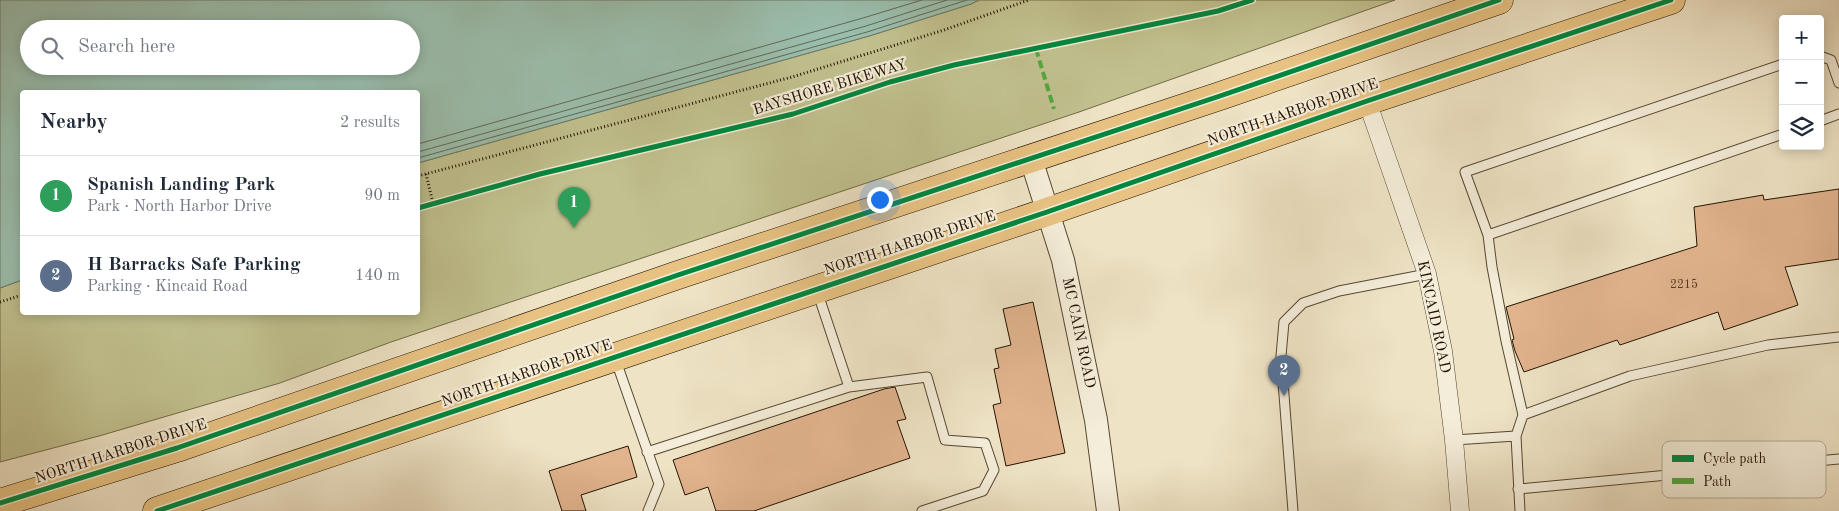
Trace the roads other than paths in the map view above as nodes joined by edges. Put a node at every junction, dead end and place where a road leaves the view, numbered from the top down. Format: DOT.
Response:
graph roads {
  1 [pos="1499,0"];
  2 [pos="1671,0"];
  3 [pos="1824,57"];
  4 [pos="1779,65"];
  5 [pos="1839,83"];
  6 [pos="1367,101"];
  7 [pos="1839,114"];
  8 [pos="1824,120"];
  9 [pos="1779,135"];
  10 [pos="1031,158"];
  11 [pos="1047,212"];
  12 [pos="1488,235"];
  13 [pos="1427,274"];
  14 [pos="816,289"];
  15 [pos="1839,337"];
  16 [pos="615,358"];
  17 [pos="849,387"];
  18 [pos="1523,415"];
  19 [pos="1516,436"];
  20 [pos="1454,440"];
  21 [pos="647,452"];
  22 [pos="1839,459"];
  23 [pos="1826,460"];
  24 [pos="1662,476"];
  25 [pos="1518,489"];
  26 [pos="0,503"];
  27 [pos="157,511"];
  28 [pos="648,511"];
  29 [pos="922,511"];
  30 [pos="1108,511"];
  31 [pos="1293,511"];
  32 [pos="1460,511"];
  33 [pos="1520,511"];
  1 -- 10 [label="main road, NORTH HARBOR DRIVE"];
  2 -- 6 [label="main road, NORTH HARBOR DRIVE"];
  3 -- 5 [label="lane"];
  4 -- 12 [label="lane"];
  6 -- 11 [label="main road, NORTH HARBOR DRIVE"];
  6 -- 13 [label="street, KINCAID ROAD"];
  7 -- 8 [label="lane"];
  9 -- 12 [label="lane"];
  10 -- 11 [label="street, MC CAIN ROAD"];
  10 -- 26 [label="main road, NORTH HARBOR DRIVE"];
  11 -- 14 [label="main road, NORTH HARBOR DRIVE"];
  11 -- 30 [label="street, MC CAIN ROAD"];
  12 -- 18 [label="lane"];
  13 -- 20 [label="street, KINCAID ROAD"];
  13 -- 31 [label="lane"];
  14 -- 16 [label="main road, NORTH HARBOR DRIVE"];
  14 -- 17 [label="lane"];
  15 -- 18 [label="lane"];
  16 -- 21 [label="lane"];
  16 -- 27 [label="main road, NORTH HARBOR DRIVE"];
  17 -- 21 [label="lane"];
  17 -- 29 [label="lane"];
  18 -- 19 [label="lane"];
  19 -- 20 [label="lane"];
  19 -- 25 [label="lane"];
  20 -- 32 [label="street, KINCAID ROAD"];
  21 -- 28 [label="lane"];
  22 -- 23 [label="lane"];
  24 -- 25 [label="lane"];
  25 -- 33 [label="lane"];
}
